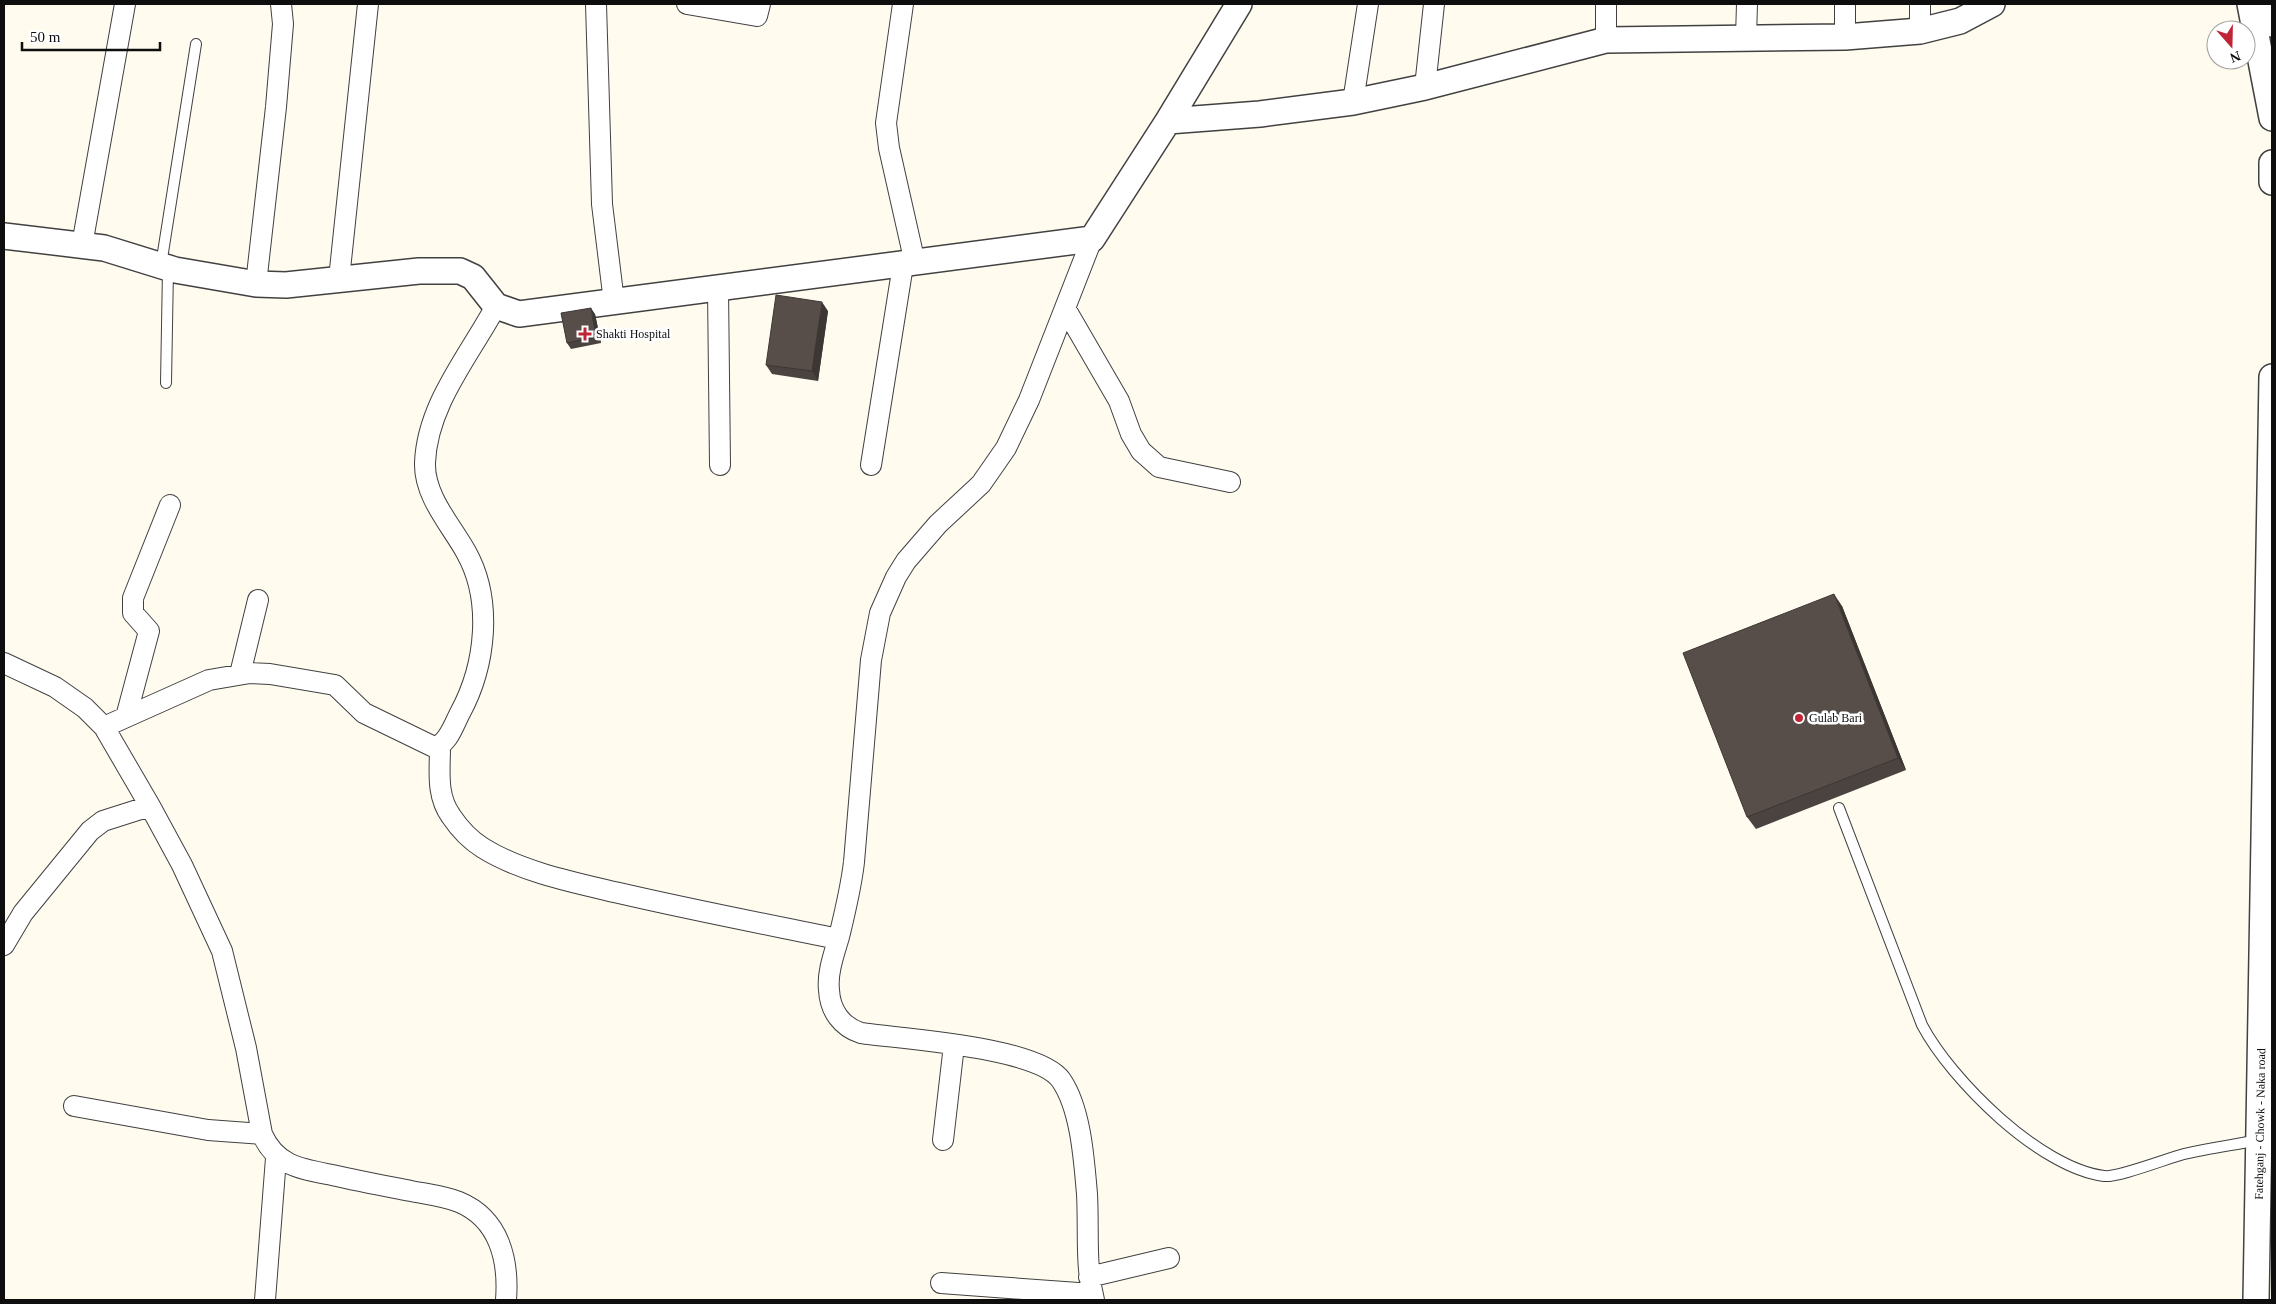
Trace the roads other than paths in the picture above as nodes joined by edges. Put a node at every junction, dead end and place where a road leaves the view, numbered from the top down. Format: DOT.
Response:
graph roads {
  1 [pos="125,4"];
  2 [pos="281,4"];
  3 [pos="368,4"];
  4 [pos="596,4"];
  5 [pos="687,4"];
  6 [pos="760,4"];
  7 [pos="899,4"];
  8 [pos="1238,4"];
  9 [pos="1368,4"];
  10 [pos="1434,4"];
  11 [pos="1606,4"];
  12 [pos="1747,4"];
  13 [pos="1845,4"];
  14 [pos="1920,4"];
  15 [pos="1992,4"];
  16 [pos="2250,4"];
  17 [pos="2268,4"];
  18 [pos="2272,24"];
  19 [pos="1920,31"];
  20 [pos="1746,37"];
  21 [pos="1845,37"];
  22 [pos="1606,40"];
  23 [pos="196,44"];
  24 [pos="1425,87"];
  25 [pos="1354,102"];
  26 [pos="2271,104"];
  27 [pos="1168,121"];
  28 [pos="2272,163"];
  29 [pos="2272,182"];
  30 [pos="4,236"];
  31 [pos="1092,239"];
  32 [pos="82,245"];
  33 [pos="909,264"];
  34 [pos="165,267"];
  35 [pos="339,279"];
  36 [pos="256,284"];
  37 [pos="718,289"];
  38 [pos="614,302"];
  39 [pos="496,306"];
  40 [pos="1065,308"];
  41 [pos="2272,377"];
  42 [pos="166,383"];
  43 [pos="720,465"];
  44 [pos="870,465"];
  45 [pos="1230,482"];
  46 [pos="170,505"];
  47 [pos="258,600"];
  48 [pos="4,662"];
  49 [pos="240,674"];
  50 [pos="126,717"];
  51 [pos="104,727"];
  52 [pos="2269,740"];
  53 [pos="440,746"];
  54 [pos="150,806"];
  55 [pos="1839,808"];
  56 [pos="838,939"];
  57 [pos="4,945"];
  58 [pos="954,1045"];
  59 [pos="74,1106"];
  60 [pos="2264,1126"];
  61 [pos="262,1134"];
  62 [pos="943,1140"];
  63 [pos="276,1158"];
  64 [pos="1169,1258"];
  65 [pos="941,1283"];
  66 [pos="1092,1291"];
  67 [pos="263,1299"];
  68 [pos="506,1300"];
  69 [pos="2256,1300"];
  1 -- 32 [label="street"];
  2 -- 36 [label="street"];
  3 -- 35 [label="street"];
  4 -- 38 [label="street"];
  5 -- 6 [label="street"];
  7 -- 33 [label="street"];
  8 -- 27 [label="street"];
  9 -- 25 [label="street"];
  10 -- 24 [label="street"];
  11 -- 22 [label="street"];
  12 -- 20 [label="street"];
  13 -- 21 [label="street"];
  14 -- 19 [label="street"];
  15 -- 19 [label="street"];
  16 -- 26 [label="street"];
  17 -- 18 [label="street"];
  19 -- 21 [label="street"];
  20 -- 21 [label="street"];
  20 -- 22 [label="street"];
  22 -- 24 [label="street"];
  23 -- 34 [label="lane"];
  24 -- 25 [label="street"];
  25 -- 27 [label="street"];
  27 -- 31 [label="street"];
  28 -- 29 [label="street"];
  30 -- 32 [label="street"];
  31 -- 33 [label="street"];
  31 -- 40 [label="street"];
  32 -- 34 [label="street"];
  33 -- 37 [label="street"];
  33 -- 44 [label="street"];
  34 -- 36 [label="street"];
  34 -- 42 [label="lane"];
  35 -- 36 [label="street"];
  35 -- 39 [label="street"];
  37 -- 38 [label="street"];
  37 -- 43 [label="street"];
  38 -- 39 [label="street"];
  39 -- 53 [label="street"];
  40 -- 45 [label="street"];
  40 -- 56 [label="street"];
  41 -- 52 [label="street, Fatehganj - Chowk - Naka road"];
  46 -- 50 [label="street"];
  47 -- 49 [label="street"];
  48 -- 51 [label="street"];
  49 -- 50 [label="street"];
  49 -- 53 [label="street"];
  50 -- 51 [label="street"];
  51 -- 54 [label="street"];
  52 -- 60 [label="street, Fatehganj - Chowk - Naka road"];
  53 -- 56 [label="street"];
  54 -- 57 [label="street"];
  54 -- 61 [label="street"];
  55 -- 60 [label="lane"];
  56 -- 58 [label="street"];
  58 -- 62 [label="street"];
  58 -- 66 [label="street"];
  59 -- 61 [label="street"];
  60 -- 69 [label="street, Fatehganj - Chowk - Naka road"];
  61 -- 63 [label="street"];
  63 -- 67 [label="street"];
  63 -- 68 [label="street"];
  64 -- 66 [label="street"];
  65 -- 66 [label="street"];
}
